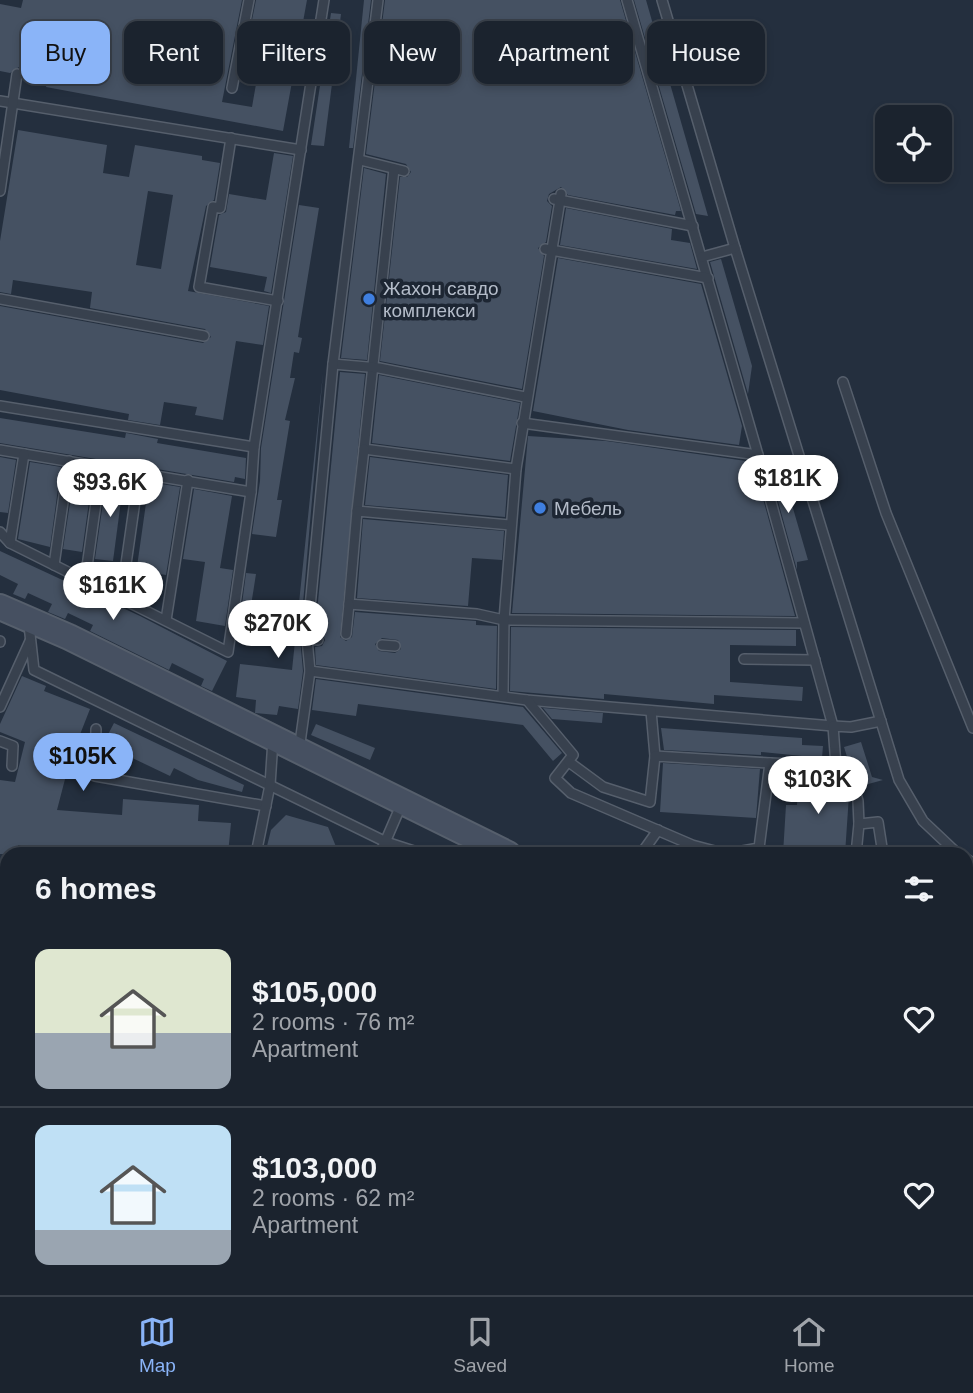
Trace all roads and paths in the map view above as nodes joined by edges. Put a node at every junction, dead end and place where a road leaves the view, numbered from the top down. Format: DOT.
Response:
graph roads {
  1 [pos="248,0"];
  2 [pos="324,0"];
  3 [pos="378,0"];
  4 [pos="627,0"];
  5 [pos="662,0"];
  6 [pos="17,74"];
  7 [pos="232,88"];
  8 [pos="0,101"];
  9 [pos="14,103"];
  10 [pos="231,138"];
  11 [pos="301,150"];
  12 [pos="359,160"];
  13 [pos="394,169"];
  14 [pos="404,171"];
  15 [pos="0,191"];
  16 [pos="693,226"];
  17 [pos="734,248"];
  18 [pos="549,249"];
  19 [pos="702,257"];
  20 [pos="708,278"];
  21 [pos="0,299"];
  22 [pos="278,300"];
  23 [pos="204,336"];
  24 [pos="333,364"];
  25 [pos="374,368"];
  26 [pos="843,382"];
  27 [pos="525,397"];
  28 [pos="0,406"];
  29 [pos="522,423"];
  30 [pos="254,447"];
  31 [pos="365,449"];
  32 [pos="0,450"];
  33 [pos="24,454"];
  34 [pos="758,455"];
  35 [pos="69,461"];
  36 [pos="101,467"];
  37 [pos="516,469"];
  38 [pos="139,473"];
  39 [pos="188,481"];
  40 [pos="251,492"];
  41 [pos="357,511"];
  42 [pos="511,526"];
  43 [pos="0,532"];
  44 [pos="10,543"];
  45 [pos="54,565"];
  46 [pos="85,581"];
  47 [pos="121,599"];
  48 [pos="349,604"];
  49 [pos="0,607"];
  50 [pos="166,620"];
  51 [pos="504,620"];
  52 [pos="804,623"];
  53 [pos="29,629"];
  54 [pos="346,634"];
  55 [pos="307,639"];
  56 [pos="318,640"];
  57 [pos="382,645"];
  58 [pos="395,646"];
  59 [pos="744,659"];
  60 [pos="815,660"];
  61 [pos="310,671"];
  62 [pos="503,696"];
  63 [pos="527,699"];
  64 [pos="0,707"];
  65 [pos="651,711"];
  66 [pos="881,721"];
  67 [pos="833,726"];
  68 [pos="973,728"];
  69 [pos="96,729"];
  70 [pos="274,738"];
  71 [pos="0,741"];
  72 [pos="299,751"];
  73 [pos="655,756"];
  74 [pos="569,762"];
  75 [pos="770,763"];
  76 [pos="12,766"];
  77 [pos="835,766"];
  78 [pos="270,785"];
  79 [pos="402,802"];
  80 [pos="266,806"];
  81 [pos="859,824"];
  82 [pos="658,830"];
  83 [pos="386,842"];
  84 [pos="257,847"];
  85 [pos="384,847"];
  86 [pos="401,847"];
  87 [pos="494,847"];
  88 [pos="645,847"];
  89 [pos="700,847"];
  90 [pos="759,847"];
  91 [pos="857,847"];
  92 [pos="882,847"];
  93 [pos="951,847"];
  1 -- 7 [label="lane"];
  2 -- 11 [label="lane"];
  3 -- 12 [label="lane"];
  4 -- 16 [label="lane"];
  5 -- 17 [label="lane"];
  6 -- 9 [label="lane"];
  8 -- 9 [label="lane"];
  9 -- 10 [label="lane"];
  9 -- 15 [label="lane"];
  10 -- 11 [label="lane"];
  10 -- 22 [label="lane"];
  11 -- 22 [label="lane"];
  12 -- 13 [label="lane"];
  12 -- 24 [label="lane"];
  13 -- 14 [label="lane"];
  13 -- 25 [label="lane"];
  16 -- 18 [label="lane"];
  16 -- 19 [label="lane"];
  17 -- 19 [label="lane"];
  17 -- 66 [label="lane"];
  18 -- 20 [label="lane"];
  18 -- 27 [label="lane"];
  19 -- 20 [label="lane"];
  20 -- 34 [label="lane"];
  21 -- 23 [label="lane"];
  22 -- 30 [label="lane"];
  24 -- 25 [label="lane"];
  24 -- 55 [label="lane"];
  25 -- 27 [label="lane"];
  25 -- 31 [label="lane"];
  26 -- 68 [label="lane"];
  27 -- 29 [label="lane"];
  28 -- 30 [label="lane"];
  29 -- 34 [label="lane"];
  29 -- 37 [label="lane"];
  30 -- 40 [label="lane"];
  31 -- 37 [label="lane"];
  31 -- 41 [label="lane"];
  32 -- 33 [label="lane"];
  33 -- 35 [label="lane"];
  33 -- 44 [label="lane"];
  34 -- 52 [label="lane"];
  35 -- 36 [label="lane"];
  35 -- 45 [label="lane"];
  36 -- 38 [label="lane"];
  36 -- 46 [label="lane"];
  37 -- 42 [label="lane"];
  38 -- 39 [label="lane"];
  38 -- 47 [label="lane"];
  39 -- 40 [label="lane"];
  39 -- 50 [label="lane"];
  40 -- 50 [label="lane"];
  41 -- 42 [label="lane"];
  41 -- 48 [label="lane"];
  42 -- 51 [label="lane"];
  43 -- 44 [label="lane"];
  44 -- 45 [label="lane"];
  45 -- 46 [label="lane"];
  46 -- 47 [label="lane"];
  47 -- 50 [label="lane"];
  48 -- 51 [label="lane"];
  48 -- 54 [label="lane"];
  49 -- 53 [label="main road"];
  51 -- 52 [label="lane"];
  51 -- 62 [label="lane"];
  52 -- 60 [label="lane"];
  53 -- 64 [label="lane"];
  53 -- 70 [label="main road"];
  53 -- 78 [label="lane"];
  55 -- 56 [label="lane"];
  55 -- 61 [label="lane"];
  57 -- 58 [label="lane"];
  59 -- 60 [label="lane"];
  60 -- 67 [label="lane"];
  61 -- 62 [label="lane"];
  61 -- 72 [label="lane"];
  62 -- 63 [label="lane"];
  63 -- 65 [label="lane"];
  63 -- 74 [label="lane"];
  65 -- 67 [label="lane"];
  65 -- 73 [label="lane"];
  66 -- 67 [label="lane"];
  66 -- 93 [label="lane"];
  67 -- 77 [label="lane"];
  69 -- 80 [label="lane"];
  70 -- 72 [label="main road"];
  70 -- 78 [label="lane"];
  71 -- 76 [label="lane"];
  72 -- 79 [label="main road"];
  73 -- 74 [label="lane"];
  73 -- 75 [label="lane"];
  74 -- 82 [label="lane"];
  75 -- 77 [label="lane"];
  75 -- 90 [label="lane"];
  77 -- 81 [label="lane"];
  78 -- 80 [label="lane"];
  78 -- 83 [label="lane"];
  79 -- 83 [label="lane"];
  79 -- 87 [label="main road"];
  80 -- 84 [label="lane"];
  81 -- 91 [label="lane"];
  81 -- 92 [label="lane"];
  82 -- 88 [label="lane"];
  82 -- 89 [label="lane"];
  83 -- 85 [label="lane"];
  83 -- 86 [label="lane"];
}
